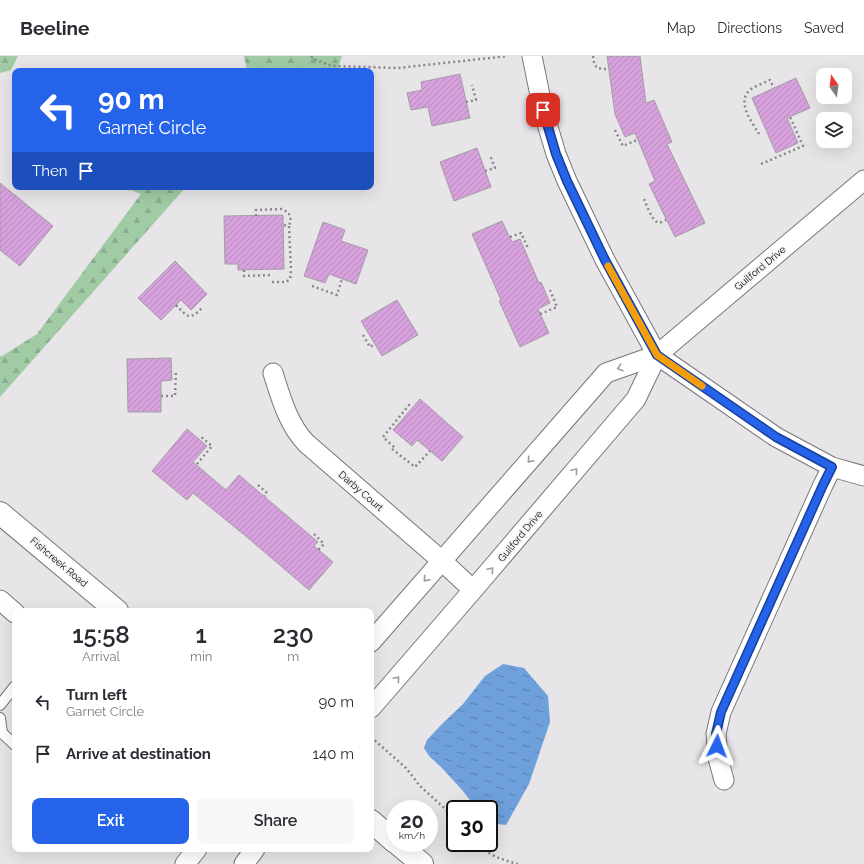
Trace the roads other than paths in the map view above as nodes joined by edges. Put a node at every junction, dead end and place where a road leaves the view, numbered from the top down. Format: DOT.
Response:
graph roads {
  1 [pos="532,56"];
  2 [pos="864,180"];
  3 [pos="657,355"];
  4 [pos="274,374"];
  5 [pos="832,467"];
  6 [pos="864,476"];
  7 [pos="0,513"];
  8 [pos="442,561"];
  9 [pos="473,590"];
  10 [pos="0,600"];
  11 [pos="113,608"];
  12 [pos="12,610"];
  13 [pos="374,639"];
  14 [pos="12,690"];
  15 [pos="0,705"];
  16 [pos="374,705"];
  17 [pos="0,718"];
  18 [pos="12,742"];
  19 [pos="724,780"];
  20 [pos="374,824"];
  21 [pos="386,834"];
  22 [pos="195,852"];
  23 [pos="253,852"];
  24 [pos="408,852"];
  25 [pos="185,864"];
  26 [pos="244,864"];
  27 [pos="422,864"];
  1 -- 3 [label="street"];
  2 -- 3 [label="street, Guilford Drive"];
  3 -- 5 [label="street"];
  3 -- 8 [label="street, Guilford Drive, one-way"];
  9 -- 3 [label="street, Guilford Drive, one-way"];
  4 -- 8 [label="street, Darby Court"];
  5 -- 6 [label="street"];
  5 -- 19 [label="street"];
  7 -- 11 [label="main road, Fishcreek Road"];
  8 -- 9 [label="street, Darby Court"];
  8 -- 13 [label="street, Guilford Drive, one-way"];
  16 -- 9 [label="street, Guilford Drive, one-way"];
  10 -- 12 [label="street"];
  14 -- 15 [label="lane"];
  17 -- 18 [label="lane"];
  20 -- 21 [label="main road"];
  22 -- 25 [label="street"];
  23 -- 26 [label="street"];
  24 -- 27 [label="main road"];
}
